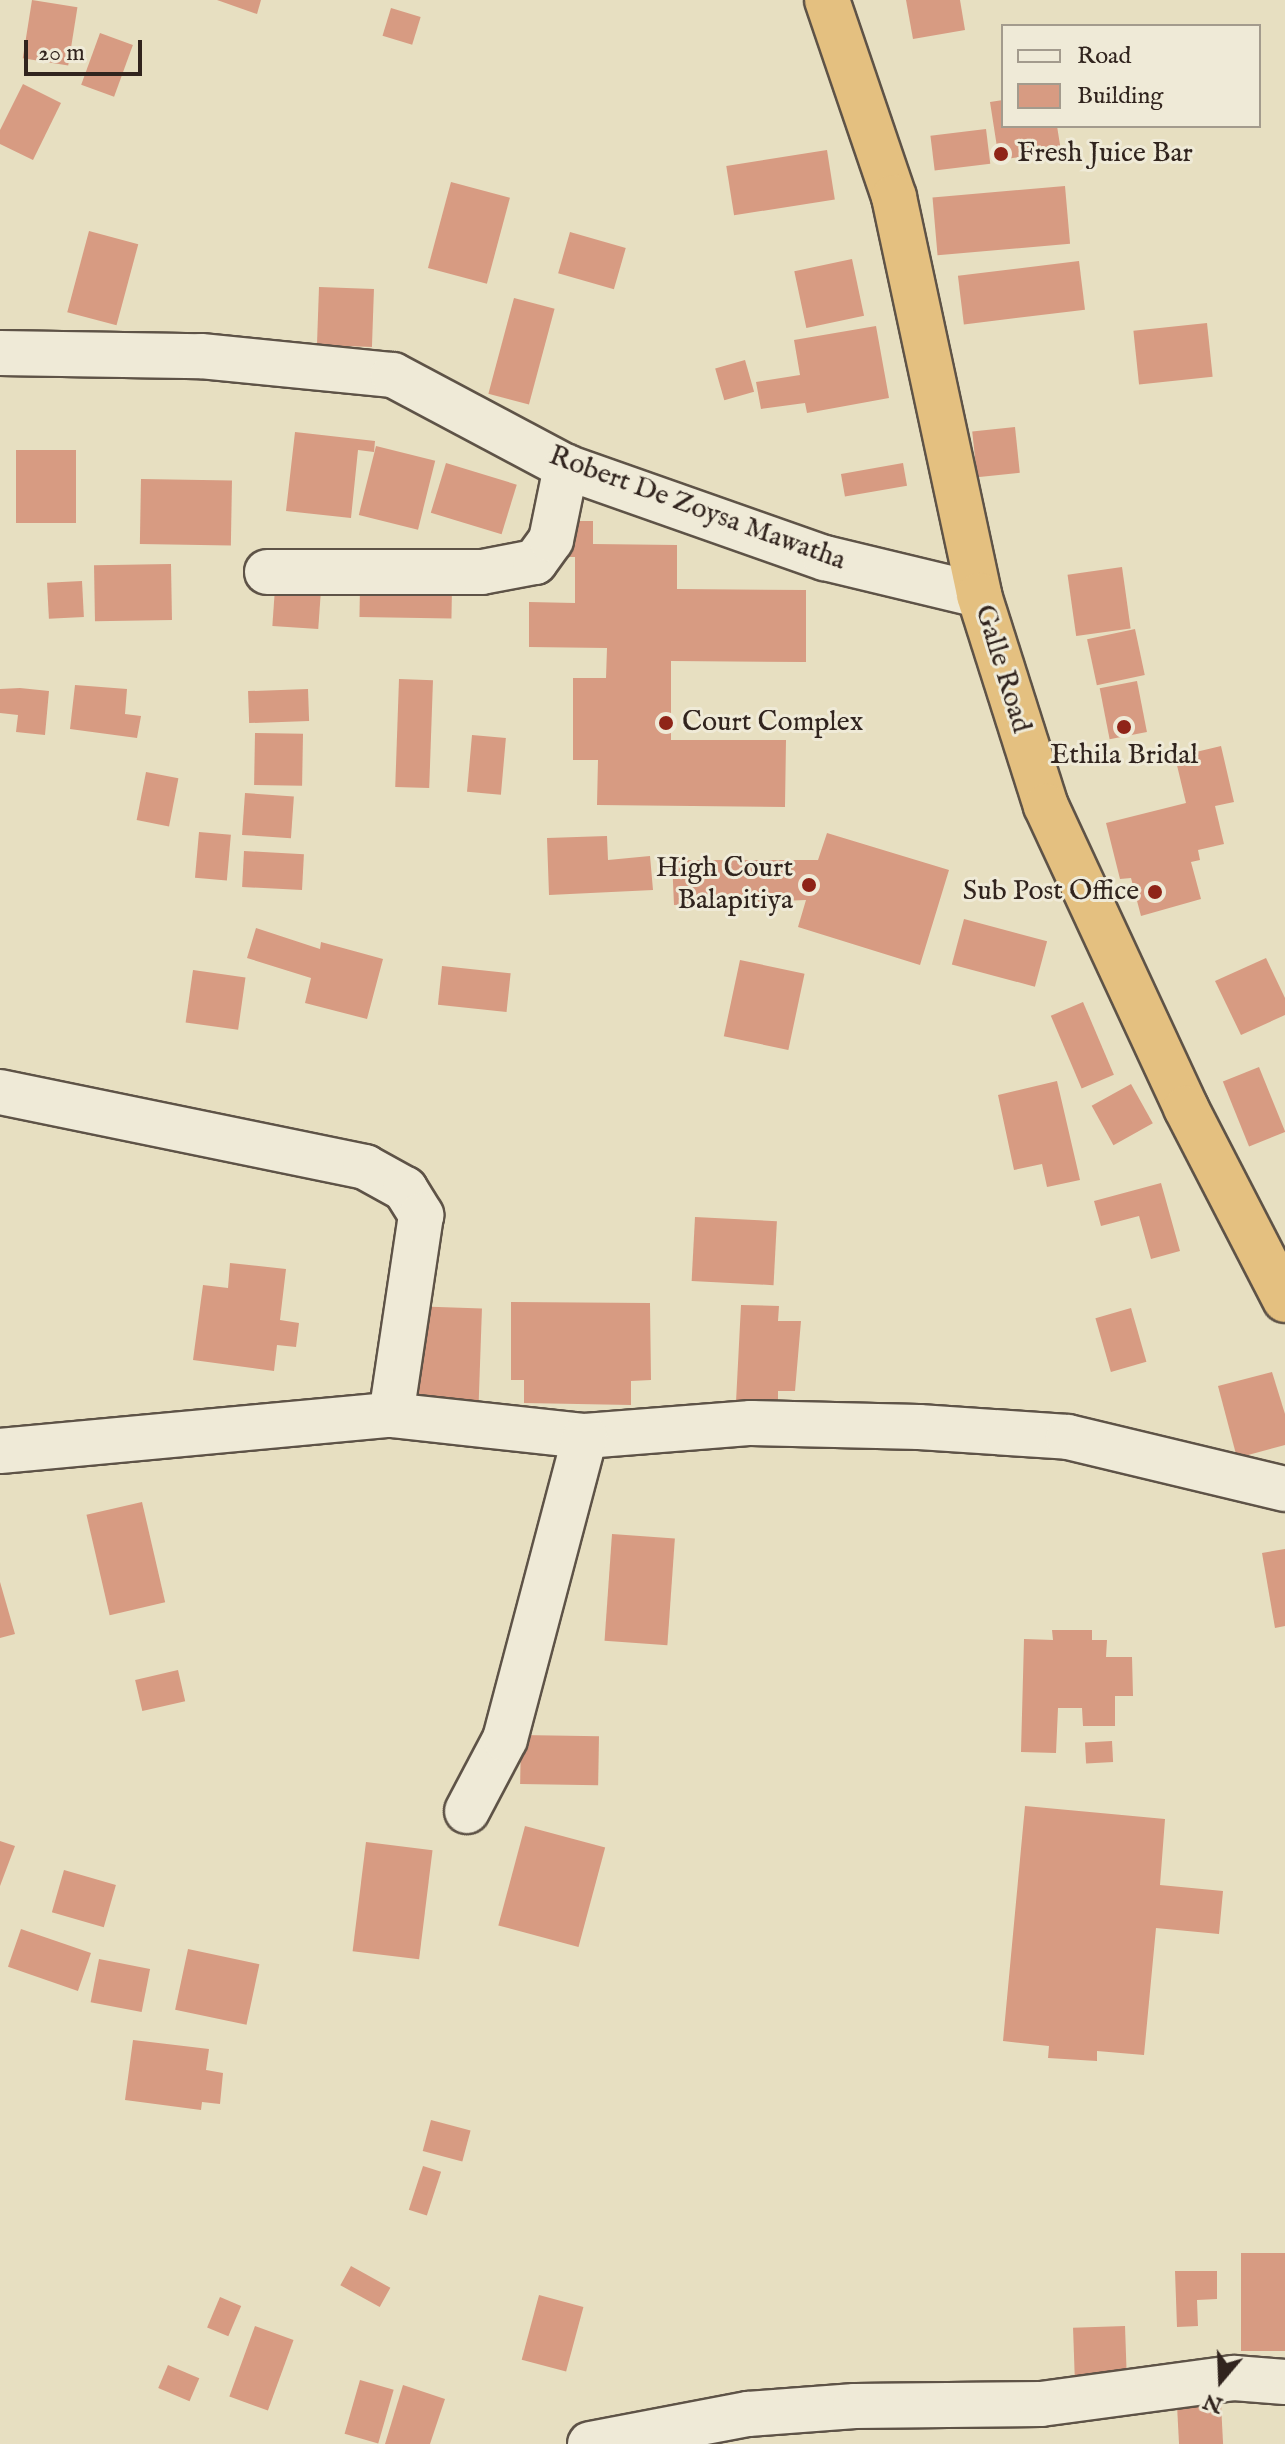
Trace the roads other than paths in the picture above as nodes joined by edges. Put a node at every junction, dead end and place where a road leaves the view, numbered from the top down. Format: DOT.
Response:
graph roads {
  1 [pos="827,0"];
  2 [pos="0,353"];
  3 [pos="566,467"];
  4 [pos="267,572"];
  5 [pos="979,595"];
  6 [pos="0,1092"];
  7 [pos="1285,1300"];
  8 [pos="391,1415"];
  9 [pos="585,1436"];
  10 [pos="0,1451"];
  11 [pos="1285,1489"];
  12 [pos="467,1811"];
  13 [pos="1285,2382"];
  14 [pos="590,2444"];
  1 -- 5 [label="highway, Galle Road"];
  2 -- 3 [label="street, Robert De Zoysa Mawatha"];
  3 -- 4 [label="street"];
  3 -- 5 [label="street, Robert De Zoysa Mawatha"];
  5 -- 7 [label="highway, Galle Road"];
  6 -- 8 [label="street"];
  8 -- 9 [label="street"];
  8 -- 10 [label="street"];
  9 -- 11 [label="street"];
  9 -- 12 [label="street"];
  13 -- 14 [label="street"];
}
